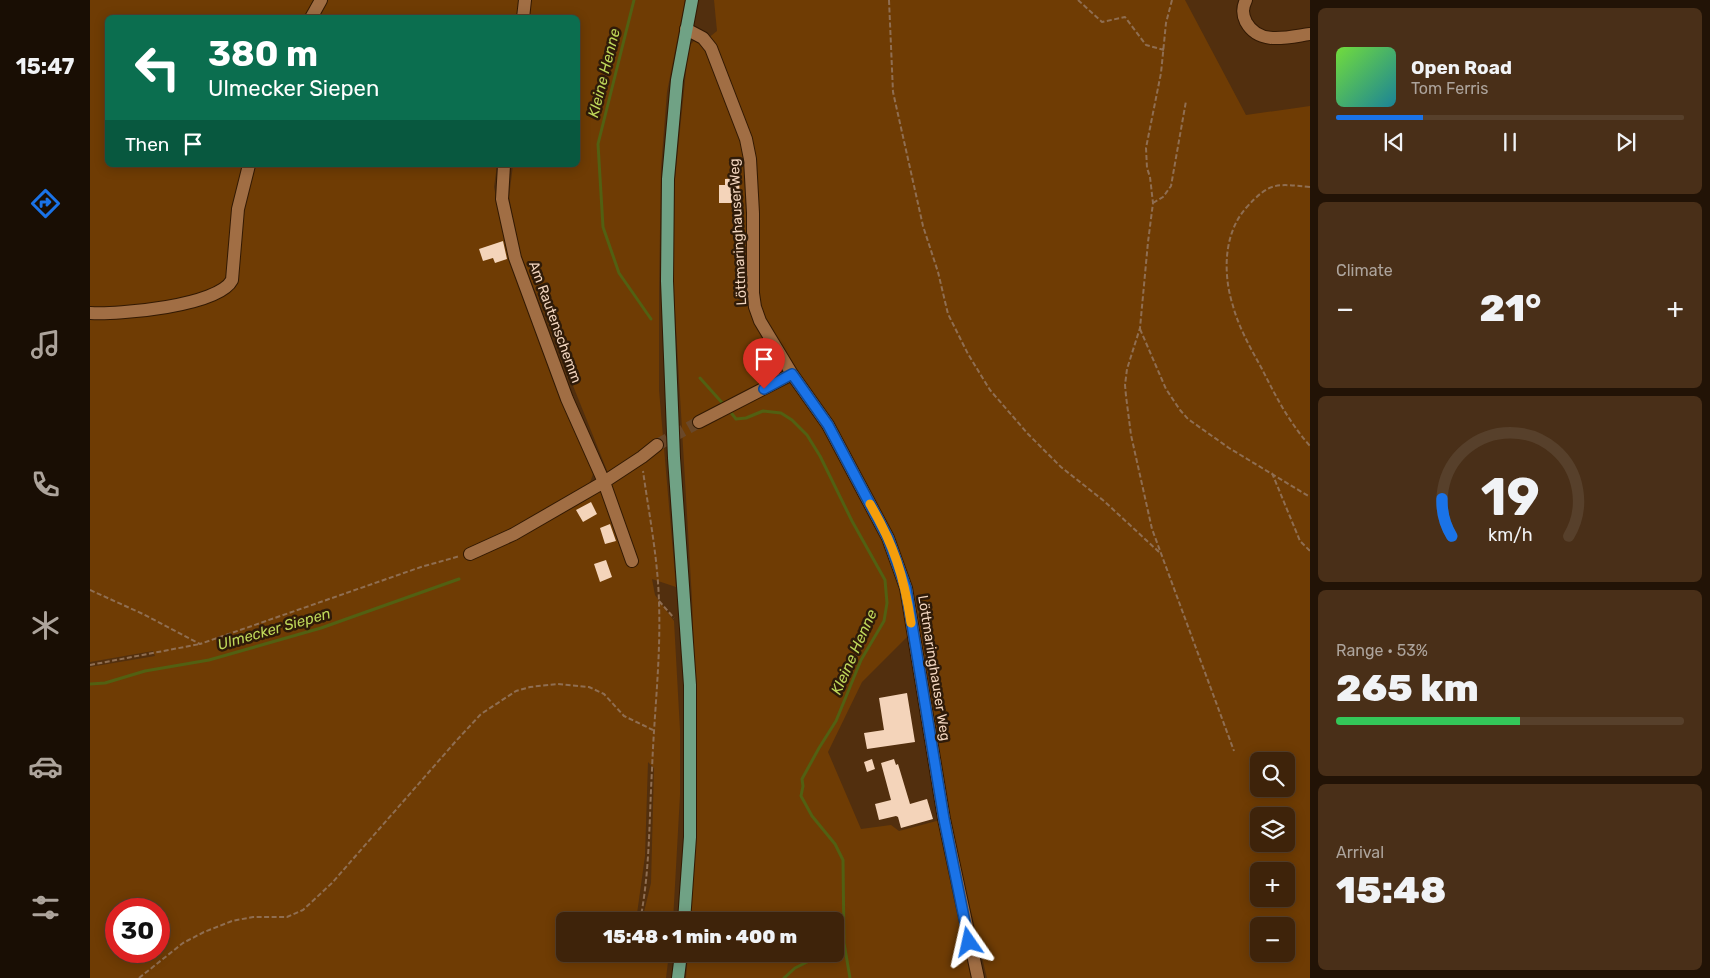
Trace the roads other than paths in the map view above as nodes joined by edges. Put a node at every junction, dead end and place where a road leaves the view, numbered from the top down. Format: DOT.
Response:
graph roads {
  1 [pos="321,0"];
  2 [pos="525,0"];
  3 [pos="692,0"];
  4 [pos="1246,0"];
  5 [pos="313,15"];
  6 [pos="523,15"];
  7 [pos="686,30"];
  8 [pos="1310,34"];
  9 [pos="248,167"];
  10 [pos="504,167"];
  11 [pos="90,313"];
  12 [pos="792,374"];
  13 [pos="699,422"];
  14 [pos="657,445"];
  15 [pos="604,482"];
  16 [pos="470,554"];
  17 [pos="632,561"];
  18 [pos="685,912"];
  19 [pos="680,962"];
  20 [pos="678,978"];
  21 [pos="978,978"];
  1 -- 5 [label="street"];
  2 -- 6 [label="street"];
  3 -- 7 [label="main road"];
  4 -- 8 [label="street"];
  7 -- 12 [label="street, Löttmaringhauser Weg"];
  7 -- 18 [label="main road"];
  9 -- 11 [label="street"];
  10 -- 15 [label="street, Am Rautenschemm"];
  12 -- 13 [label="street"];
  12 -- 21 [label="street, Löttmaringhauser Weg"];
  14 -- 15 [label="street"];
  15 -- 16 [label="street"];
  15 -- 17 [label="street"];
  19 -- 20 [label="main road"];
}
